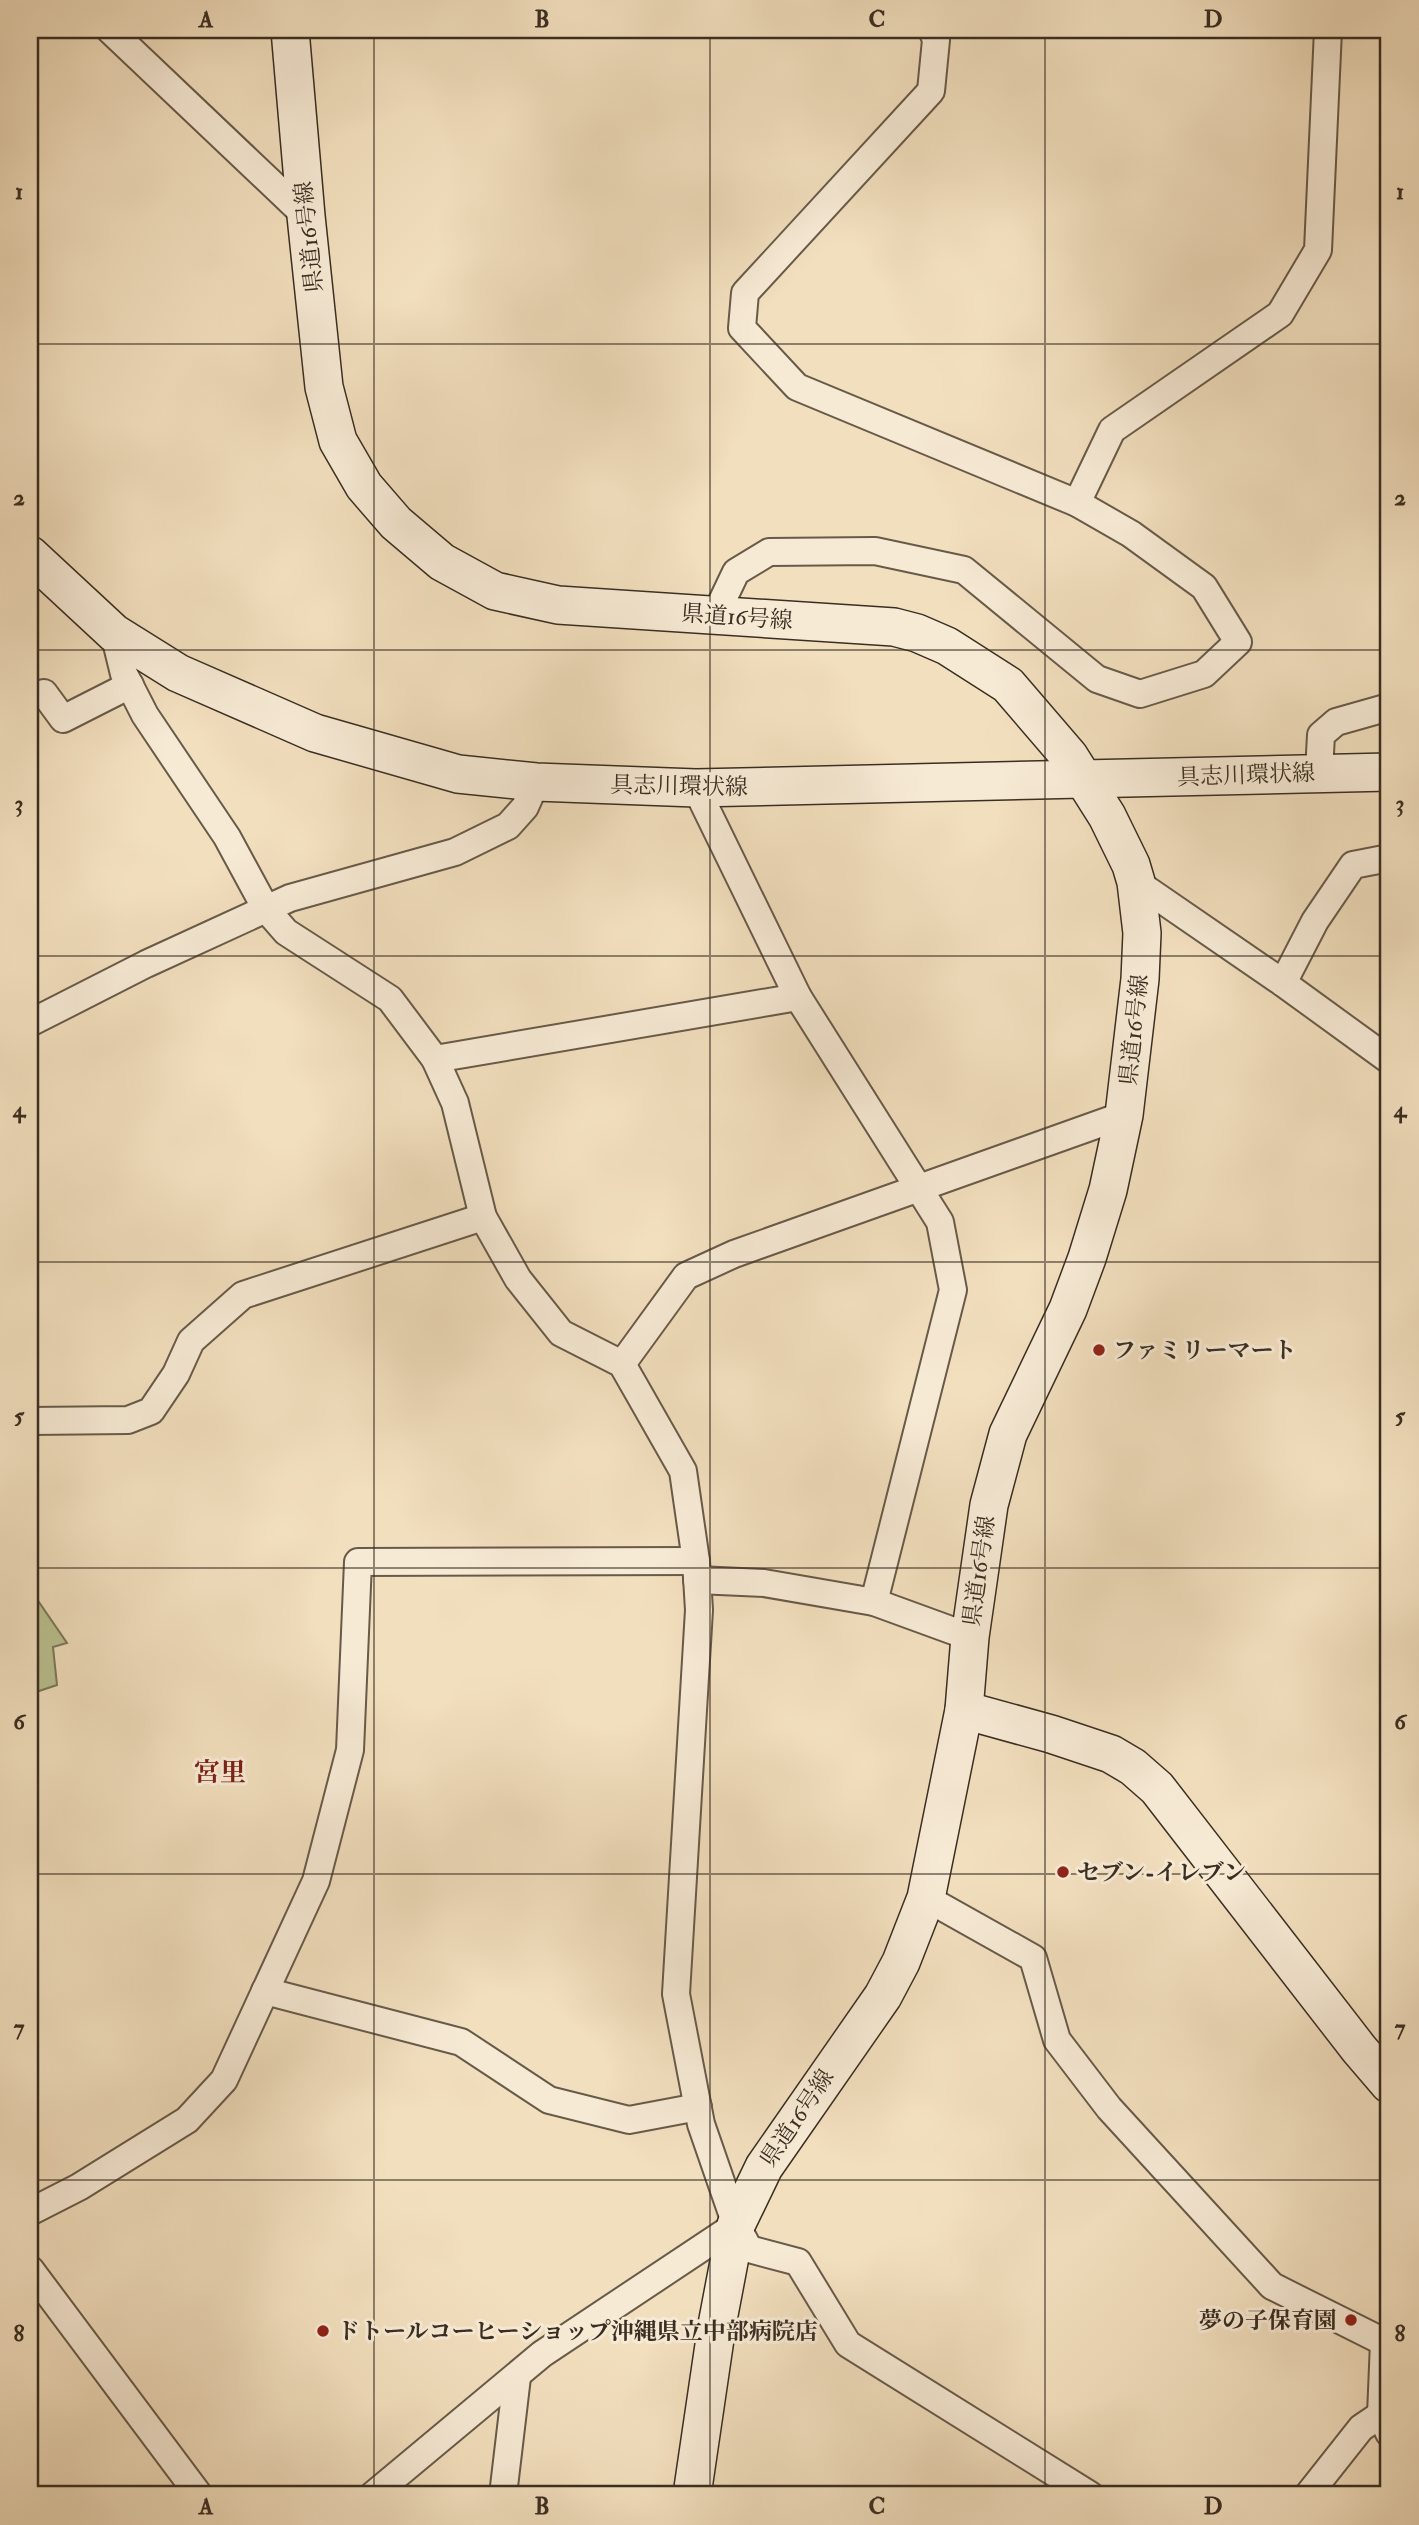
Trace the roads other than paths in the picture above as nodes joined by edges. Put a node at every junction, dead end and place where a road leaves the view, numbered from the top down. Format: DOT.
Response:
graph roads {
  1 [pos="110,30"];
  2 [pos="290,30"];
  3 [pos="932,30"];
  4 [pos="1328,30"];
  5 [pos="306,216"];
  6 [pos="1077,503"];
  7 [pos="30,555"];
  8 [pos="715,616"];
  9 [pos="114,633"];
  10 [pos="130,685"];
  11 [pos="30,698"];
  12 [pos="1389,707"];
  13 [pos="1319,772"];
  14 [pos="1389,772"];
  15 [pos="1084,780"];
  16 [pos="536,782"];
  17 [pos="696,788"];
  18 [pos="1389,858"];
  19 [pos="1136,882"];
  20 [pos="266,909"];
  21 [pos="1283,983"];
  22 [pos="798,997"];
  23 [pos="30,1023"];
  24 [pos="435,1059"];
  25 [pos="1389,1060"];
  26 [pos="1124,1115"];
  27 [pos="918,1188"];
  28 [pos="483,1217"];
  29 [pos="622,1364"];
  30 [pos="30,1421"];
  31 [pos="696,1571"];
  32 [pos="874,1602"];
  33 [pos="970,1637"];
  34 [pos="964,1710"];
  35 [pos="926,1898"];
  36 [pos="265,1991"];
  37 [pos="1389,2084"];
  38 [pos="698,2107"];
  39 [pos="30,2212"];
  40 [pos="736,2225"];
  41 [pos="30,2269"];
  42 [pos="517,2377"];
  43 [pos="1387,2419"];
  44 [pos="199,2495"];
  45 [pos="373,2495"];
  46 [pos="503,2495"];
  47 [pos="692,2495"];
  48 [pos="1090,2495"];
  49 [pos="1308,2495"];
  1 -- 5 [label="street"];
  2 -- 5 [label="main road, 県道16号線"];
  3 -- 6 [label="street"];
  4 -- 6 [label="street"];
  5 -- 8 [label="main road, 県道16号線"];
  6 -- 8 [label="street"];
  7 -- 9 [label="main road, 具志川環状線"];
  8 -- 15 [label="main road, 県道16号線"];
  9 -- 10 [label="street"];
  9 -- 16 [label="main road, 具志川環状線"];
  10 -- 11 [label="street"];
  10 -- 20 [label="street"];
  12 -- 13 [label="street"];
  13 -- 14 [label="main road, 具志川環状線"];
  13 -- 15 [label="main road, 具志川環状線"];
  15 -- 17 [label="main road, 具志川環状線"];
  15 -- 19 [label="main road, 県道16号線"];
  16 -- 17 [label="main road, 具志川環状線"];
  16 -- 20 [label="street"];
  17 -- 22 [label="street"];
  18 -- 21 [label="street"];
  19 -- 21 [label="street"];
  19 -- 26 [label="main road, 県道16号線"];
  20 -- 23 [label="street"];
  20 -- 24 [label="street"];
  21 -- 25 [label="street"];
  22 -- 24 [label="street"];
  22 -- 27 [label="street"];
  24 -- 28 [label="street"];
  26 -- 27 [label="street"];
  26 -- 33 [label="main road, 県道16号線"];
  27 -- 29 [label="street"];
  27 -- 32 [label="street"];
  28 -- 29 [label="street"];
  28 -- 30 [label="street"];
  29 -- 31 [label="street"];
  31 -- 32 [label="street"];
  31 -- 36 [label="street"];
  31 -- 38 [label="street"];
  32 -- 33 [label="street"];
  33 -- 34 [label="main road, 県道16号線"];
  34 -- 35 [label="main road, 県道16号線"];
  34 -- 37 [label="main road"];
  35 -- 40 [label="main road, 県道16号線"];
  35 -- 43 [label="street"];
  36 -- 38 [label="street"];
  36 -- 39 [label="street"];
  38 -- 40 [label="street"];
  40 -- 42 [label="street"];
  40 -- 47 [label="main road, 県道16号線"];
  40 -- 48 [label="street"];
  41 -- 44 [label="street"];
  42 -- 45 [label="street"];
  42 -- 46 [label="street"];
  43 -- 49 [label="street"];
}
